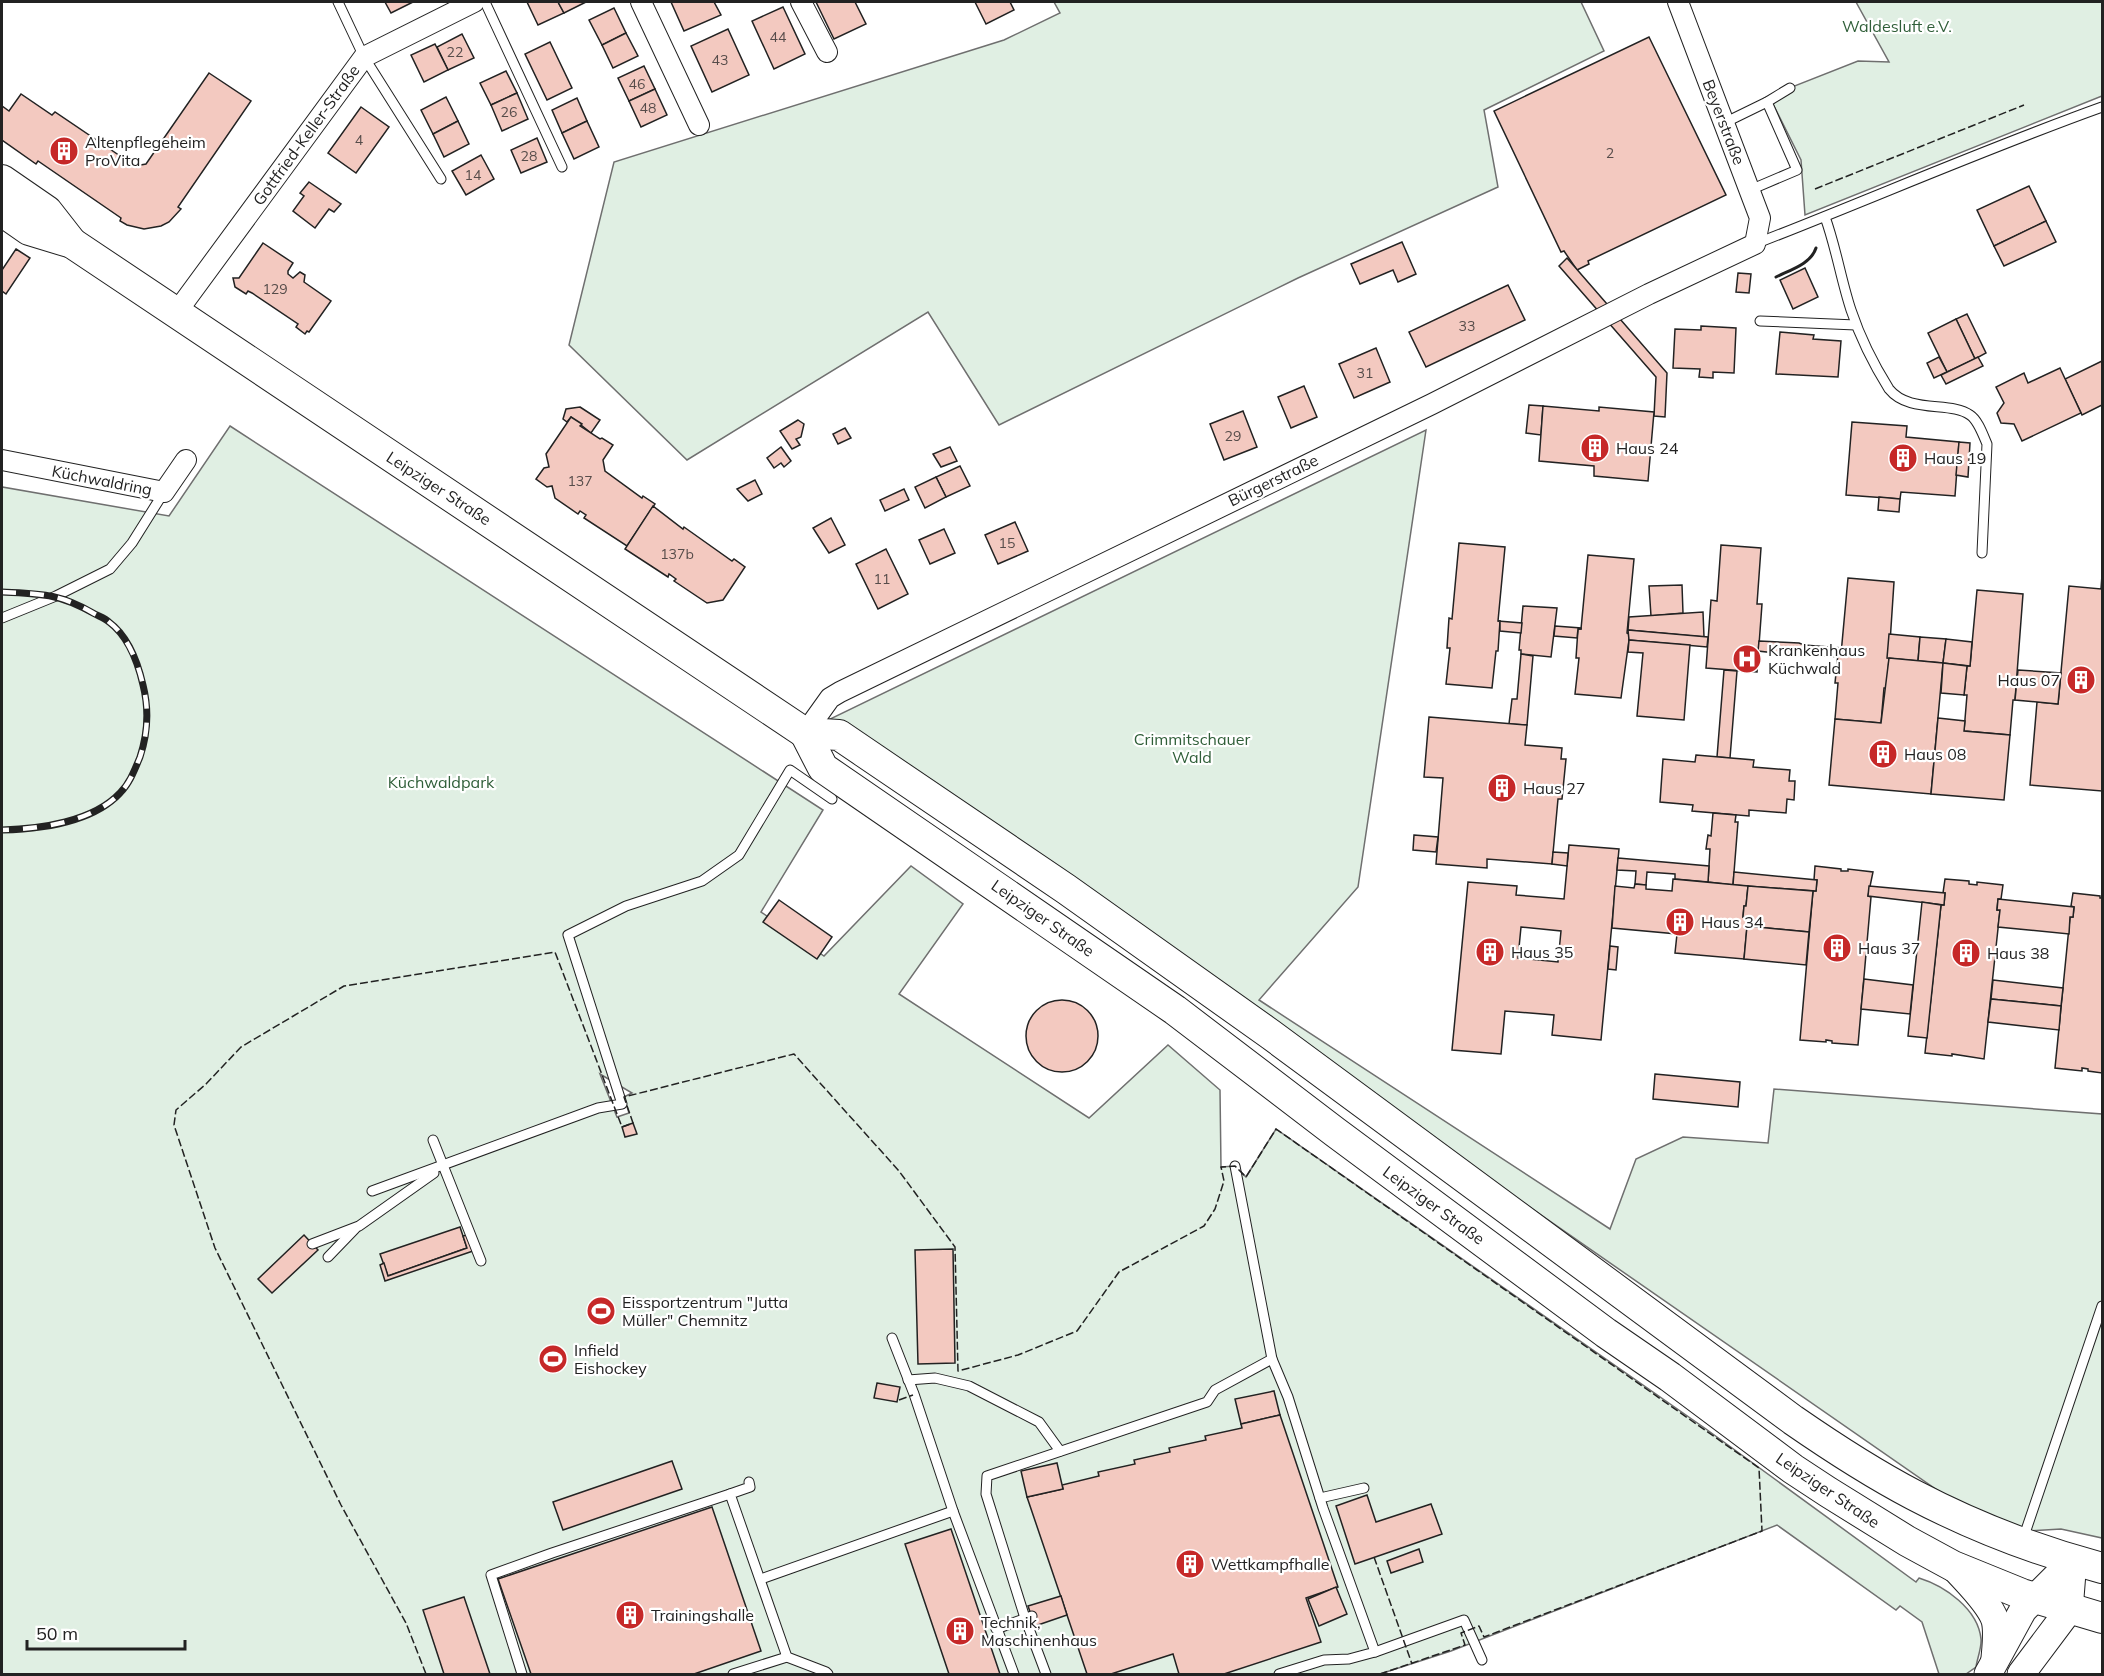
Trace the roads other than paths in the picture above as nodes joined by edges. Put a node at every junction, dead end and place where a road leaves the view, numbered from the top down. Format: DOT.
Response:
graph roads {
  1 [pos="338,2"];
  2 [pos="474,2"];
  3 [pos="485,2"];
  4 [pos="641,2"];
  5 [pos="801,2"];
  6 [pos="1678,2"];
  7 [pos="827,52"];
  8 [pos="364,57"];
  9 [pos="1790,88"];
  10 [pos="1767,102"];
  11 [pos="2103,107"];
  12 [pos="1724,123"];
  13 [pos="699,125"];
  14 [pos="562,167"];
  15 [pos="441,179"];
  16 [pos="2,180"];
  17 [pos="1749,190"];
  18 [pos="2,211"];
  19 [pos="1825,217"];
  20 [pos="72,243"];
  21 [pos="1755,244"];
  22 [pos="176,313"];
  23 [pos="1760,321"];
  24 [pos="1856,325"];
  25 [pos="2,460"];
  26 [pos="186,460"];
  27 [pos="164,492"];
  28 [pos="1982,554"];
  29 [pos="2,618"];
  30 [pos="805,733"];
  31 [pos="832,799"];
  32 [pos="432,1140"];
  33 [pos="443,1166"];
  34 [pos="1235,1166"];
  35 [pos="372,1191"];
  36 [pos="359,1226"];
  37 [pos="312,1244"];
  38 [pos="328,1257"];
  39 [pos="481,1261"];
  40 [pos="2103,1306"];
  41 [pos="892,1338"];
  42 [pos="1272,1359"];
  43 [pos="909,1380"];
  44 [pos="1060,1451"];
  45 [pos="749,1482"];
  46 [pos="1364,1488"];
  47 [pos="730,1494"];
  48 [pos="1320,1498"];
  49 [pos="953,1511"];
  50 [pos="2022,1542"];
  51 [pos="2073,1560"];
  52 [pos="1953,1566"];
  53 [pos="2103,1568"];
  54 [pos="761,1579"];
  55 [pos="2035,1598"];
  56 [pos="2069,1610"];
  57 [pos="1029,1617"];
  58 [pos="2103,1618"];
  59 [pos="996,1629"];
  60 [pos="1375,1652"];
  61 [pos="786,1657"];
  62 [pos="1482,1660"];
  63 [pos="1314,1664"];
  64 [pos="1991,1668"];
  65 [pos="522,1674"];
  66 [pos="734,1674"];
  67 [pos="828,1674"];
  68 [pos="1014,1674"];
  69 [pos="1046,1674"];
  70 [pos="1278,1674"];
  71 [pos="1318,1674"];
  72 [pos="2021,1674"];
  1 -- 8 [label="lane"];
  2 -- 8 [label="street, Gottfried-Keller-Straße"];
  3 -- 14 [label="lane"];
  4 -- 13 [label="street"];
  5 -- 7 [label="street"];
  6 -- 12 [label="street, Beyerstraße"];
  8 -- 15 [label="lane"];
  8 -- 22 [label="street, Gottfried-Keller-Straße"];
  9 -- 10 [label="lane"];
  10 -- 12 [label="lane"];
  10 -- 17 [label="lane"];
  11 -- 19 [label="lane"];
  12 -- 17 [label="street, Beyerstraße"];
  16 -- 20 [label="main road, Leipziger Straße"];
  17 -- 21 [label="street, Beyerstraße"];
  18 -- 20 [label="main road, Leipziger Straße"];
  19 -- 21 [label="lane"];
  19 -- 24 [label="lane"];
  20 -- 22 [label="main road, Leipziger Straße"];
  21 -- 30 [label="street, Bürgerstraße"];
  22 -- 30 [label="main road, Leipziger Straße"];
  23 -- 24 [label="lane"];
  24 -- 28 [label="lane"];
  25 -- 27 [label="street, Küchwaldring"];
  26 -- 27 [label="street, Küchwaldring"];
  27 -- 29 [label="lane"];
  30 -- 50 [label="main road"];
  30 -- 52 [label="main road, Leipziger Straße"];
  31 -- 33 [label="lane"];
  32 -- 33 [label="lane"];
  33 -- 35 [label="lane"];
  33 -- 36 [label="lane"];
  33 -- 39 [label="lane"];
  34 -- 42 [label="lane"];
  36 -- 37 [label="lane"];
  36 -- 38 [label="lane"];
  40 -- 50 [label="lane"];
  41 -- 43 [label="lane"];
  42 -- 44 [label="lane"];
  42 -- 48 [label="lane"];
  43 -- 44 [label="lane"];
  43 -- 49 [label="lane"];
  44 -- 57 [label="lane"];
  45 -- 47 [label="lane"];
  46 -- 48 [label="lane"];
  47 -- 54 [label="lane"];
  47 -- 65 [label="lane"];
  48 -- 60 [label="lane"];
  49 -- 54 [label="lane"];
  49 -- 59 [label="lane"];
  50 -- 51 [label="main road"];
  51 -- 53 [label="main road"];
  51 -- 55 [label="street"];
  51 -- 56 [label="street"];
  52 -- 55 [label="main road, Leipziger Straße"];
  52 -- 64 [label="street"];
  54 -- 61 [label="lane"];
  55 -- 56 [label="main road, Leipziger Straße"];
  55 -- 64 [label="street"];
  56 -- 58 [label="main road, Leipziger Straße"];
  56 -- 72 [label="street"];
  57 -- 59 [label="lane"];
  57 -- 69 [label="lane"];
  59 -- 68 [label="lane"];
  60 -- 62 [label="lane"];
  60 -- 63 [label="lane"];
  61 -- 66 [label="lane"];
  61 -- 67 [label="lane"];
  63 -- 70 [label="lane"];
  63 -- 71 [label="lane"];
}
